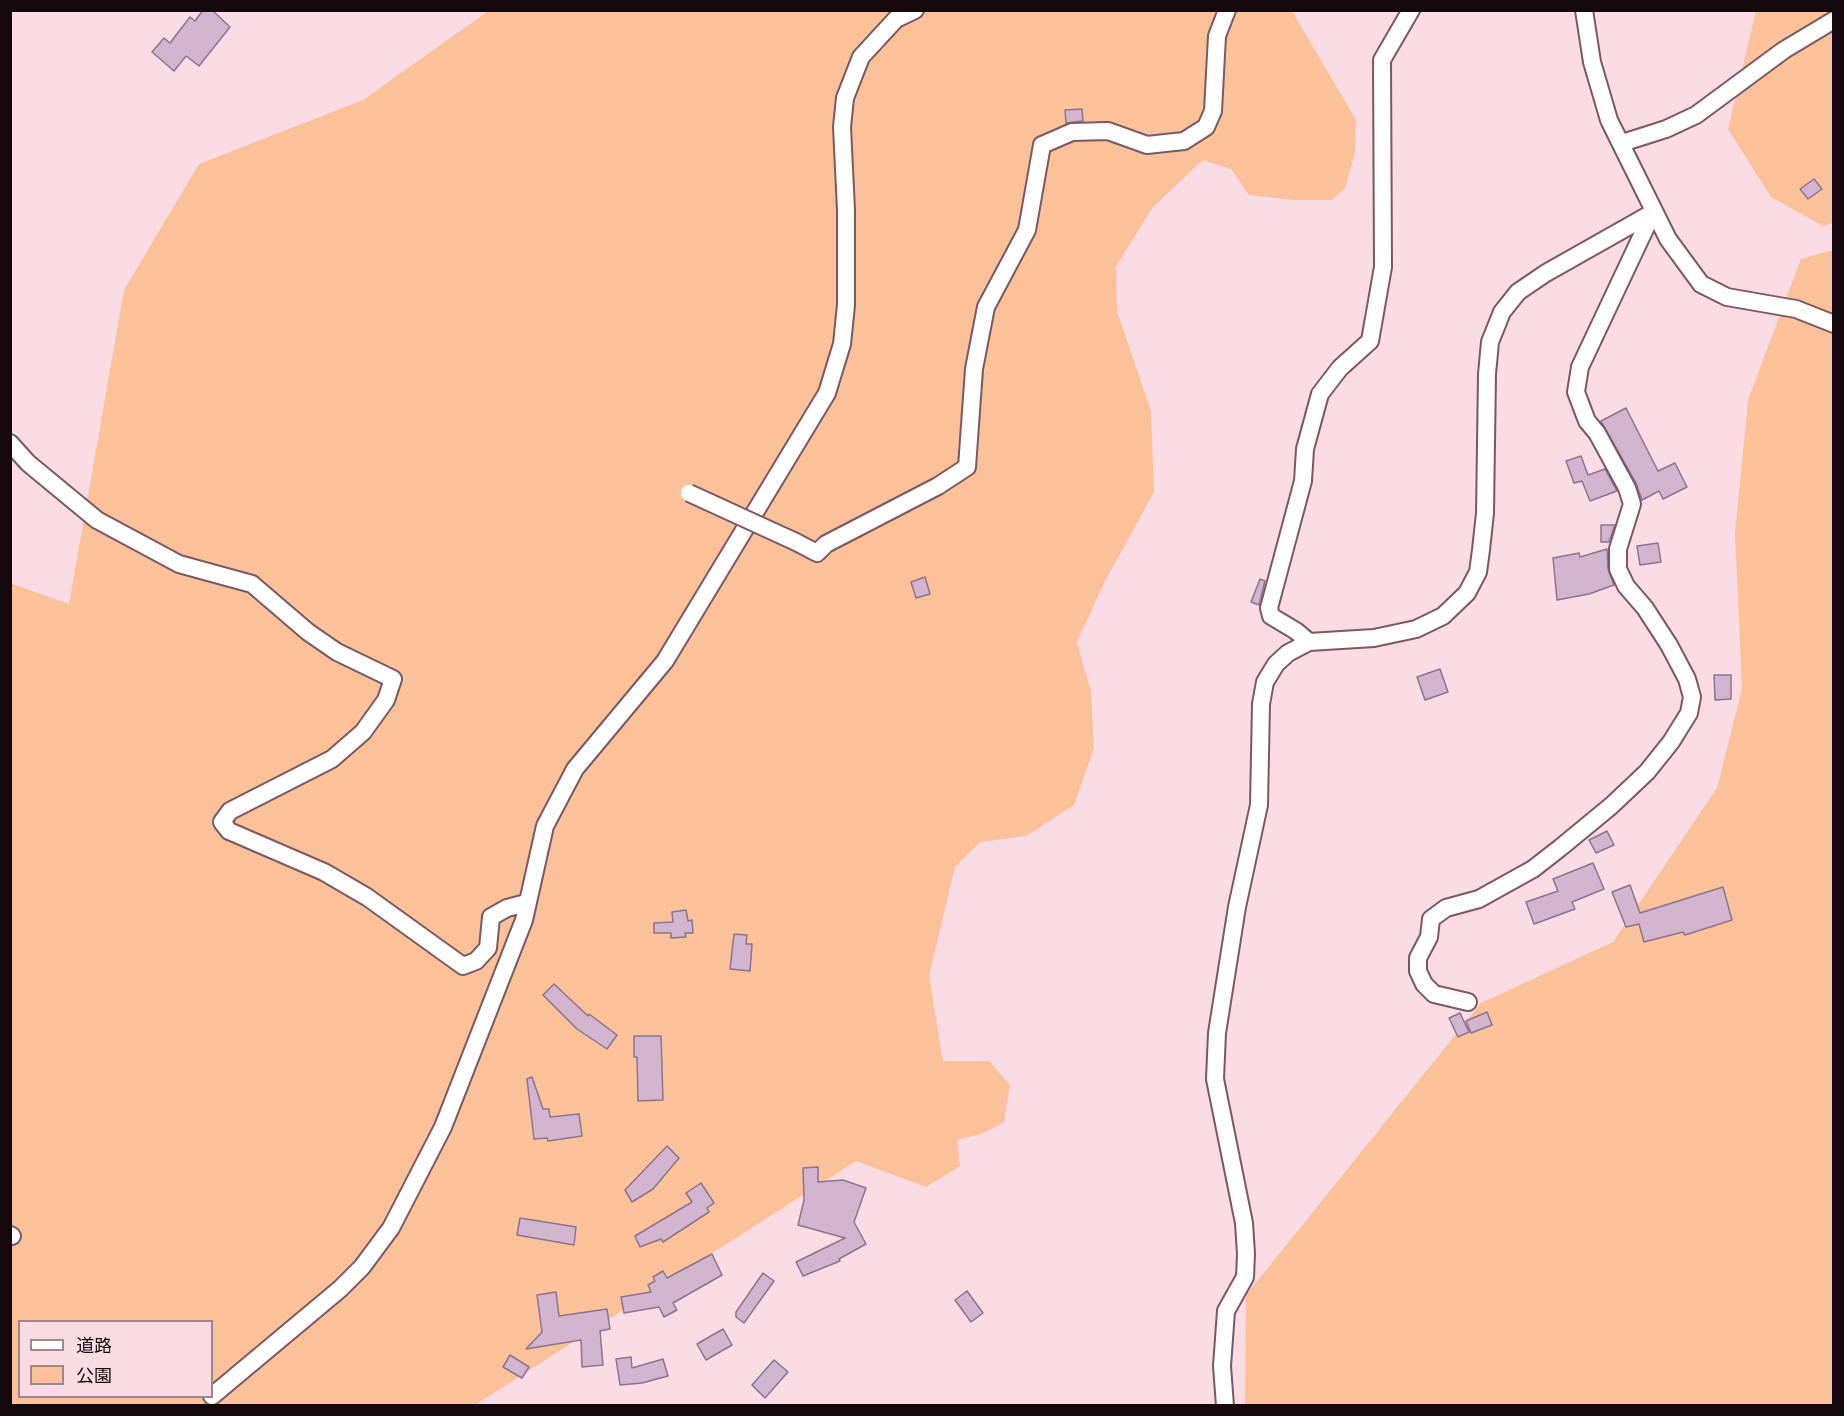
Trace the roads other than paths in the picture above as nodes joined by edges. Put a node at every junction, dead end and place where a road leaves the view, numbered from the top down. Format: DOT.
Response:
graph roads {
  1 [pos="915,10"];
  2 [pos="1227,10"];
  3 [pos="1411,10"];
  4 [pos="1584,10"];
  5 [pos="1833,21"];
  6 [pos="1622,143"];
  7 [pos="1654,212"];
  8 [pos="1833,324"];
  9 [pos="10,443"];
  10 [pos="689,493"];
  11 [pos="1309,642"];
  12 [pos="526,903"];
  13 [pos="1468,1002"];
  14 [pos="213,1394"];
  15 [pos="1225,1406"];
  1 -- 12 [label="street"];
  2 -- 10 [label="street, bridge"];
  3 -- 11 [label="street"];
  4 -- 6 [label="street"];
  5 -- 6 [label="street"];
  6 -- 7 [label="street"];
  7 -- 8 [label="street"];
  7 -- 11 [label="street"];
  7 -- 13 [label="street"];
  9 -- 12 [label="street"];
  11 -- 15 [label="street"];
  12 -- 14 [label="street"];
}
